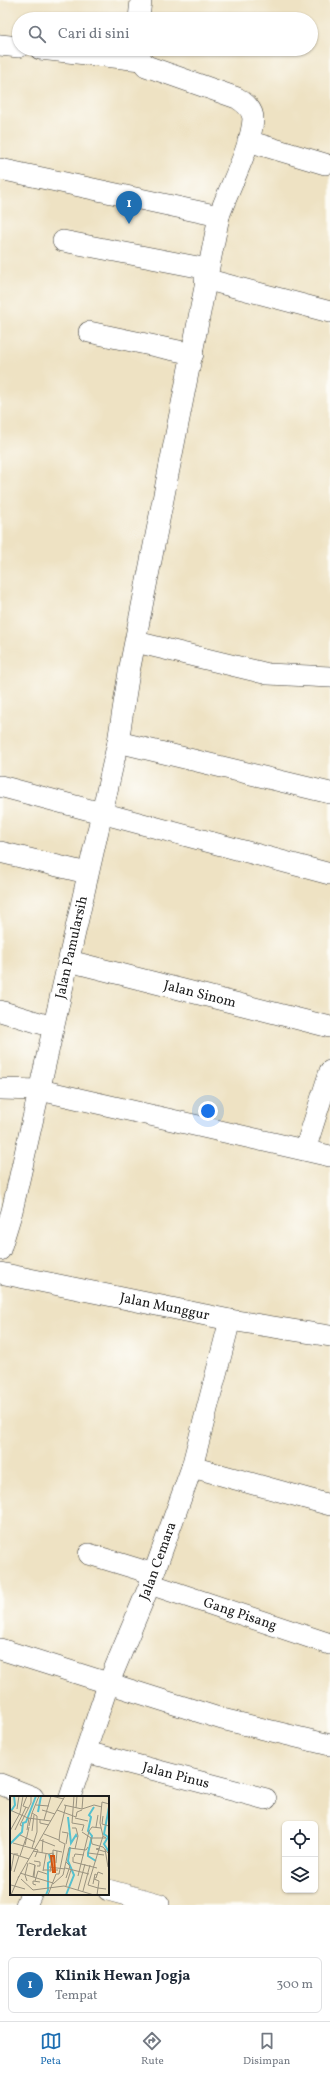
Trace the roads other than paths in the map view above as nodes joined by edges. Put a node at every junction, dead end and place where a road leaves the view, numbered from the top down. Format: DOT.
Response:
graph roads {
  1 [pos="0,45"];
  2 [pos="12,46"];
  3 [pos="141,56"];
  4 [pos="248,140"];
  5 [pos="325,164"];
  6 [pos="0,169"];
  7 [pos="219,216"];
  8 [pos="63,240"];
  9 [pos="207,274"];
  10 [pos="330,312"];
  11 [pos="89,332"];
  12 [pos="193,354"];
  13 [pos="136,642"];
  14 [pos="330,677"];
  15 [pos="118,742"];
  16 [pos="0,786"];
  17 [pos="330,792"];
  18 [pos="100,814"];
  19 [pos="0,852"];
  20 [pos="87,874"];
  21 [pos="330,874"];
  22 [pos="69,961"];
  23 [pos="0,1012"];
  24 [pos="53,1027"];
  25 [pos="330,1027"];
  26 [pos="330,1071"];
  27 [pos="0,1089"];
  28 [pos="40,1090"];
  29 [pos="305,1150"];
  30 [pos="330,1156"];
  31 [pos="0,1250"];
  32 [pos="0,1272"];
  33 [pos="230,1320"];
  34 [pos="330,1336"];
  35 [pos="192,1467"];
  36 [pos="330,1505"];
  37 [pos="89,1554"];
  38 [pos="152,1579"];
  39 [pos="330,1644"];
  40 [pos="0,1649"];
  41 [pos="109,1682"];
  42 [pos="330,1745"];
  43 [pos="86,1752"];
  44 [pos="0,1784"];
  45 [pos="30,1796"];
  46 [pos="70,1796"];
  47 [pos="266,1799"];
  48 [pos="109,1890"];
  49 [pos="31,1895"];
  50 [pos="159,1904"];
  51 [pos="26,1905"];
  1 -- 2 [label="street"];
  3 -- 4 [label="street, Jalan Pamularsih"];
  4 -- 5 [label="street"];
  4 -- 7 [label="street, Jalan Pamularsih"];
  6 -- 7 [label="street"];
  7 -- 9 [label="street, Jalan Pamularsih"];
  8 -- 9 [label="street"];
  9 -- 10 [label="street"];
  9 -- 12 [label="street, Jalan Pamularsih"];
  11 -- 12 [label="street"];
  12 -- 13 [label="street, Jalan Pamularsih"];
  13 -- 14 [label="street"];
  13 -- 15 [label="street, Jalan Pamularsih"];
  15 -- 17 [label="street"];
  15 -- 18 [label="street, Jalan Pamularsih"];
  16 -- 18 [label="street"];
  18 -- 20 [label="street, Jalan Pamularsih"];
  18 -- 21 [label="street"];
  19 -- 20 [label="street"];
  20 -- 22 [label="street, Jalan Pamularsih"];
  22 -- 24 [label="street, Jalan Pamularsih"];
  22 -- 25 [label="street, Jalan Sinom"];
  23 -- 24 [label="street"];
  24 -- 28 [label="street, Jalan Pamularsih"];
  26 -- 29 [label="street"];
  27 -- 28 [label="street"];
  28 -- 29 [label="street"];
  28 -- 31 [label="street, Jalan Pamularsih"];
  29 -- 30 [label="street"];
  32 -- 33 [label="street, Jalan Munggur"];
  33 -- 34 [label="street, Jalan Munggur"];
  33 -- 35 [label="street, Jalan Cemara"];
  35 -- 36 [label="street"];
  35 -- 38 [label="street, Jalan Cemara"];
  37 -- 38 [label="street, Gang Pisang"];
  38 -- 39 [label="street, Gang Pisang"];
  38 -- 41 [label="street, Jalan Cemara"];
  40 -- 41 [label="street"];
  41 -- 42 [label="street"];
  41 -- 43 [label="street, Jalan Cemara"];
  43 -- 46 [label="street, Jalan Cemara"];
  43 -- 47 [label="street, Jalan Pinus"];
  44 -- 45 [label="street"];
  48 -- 50 [label="street"];
  49 -- 51 [label="street"];
}
